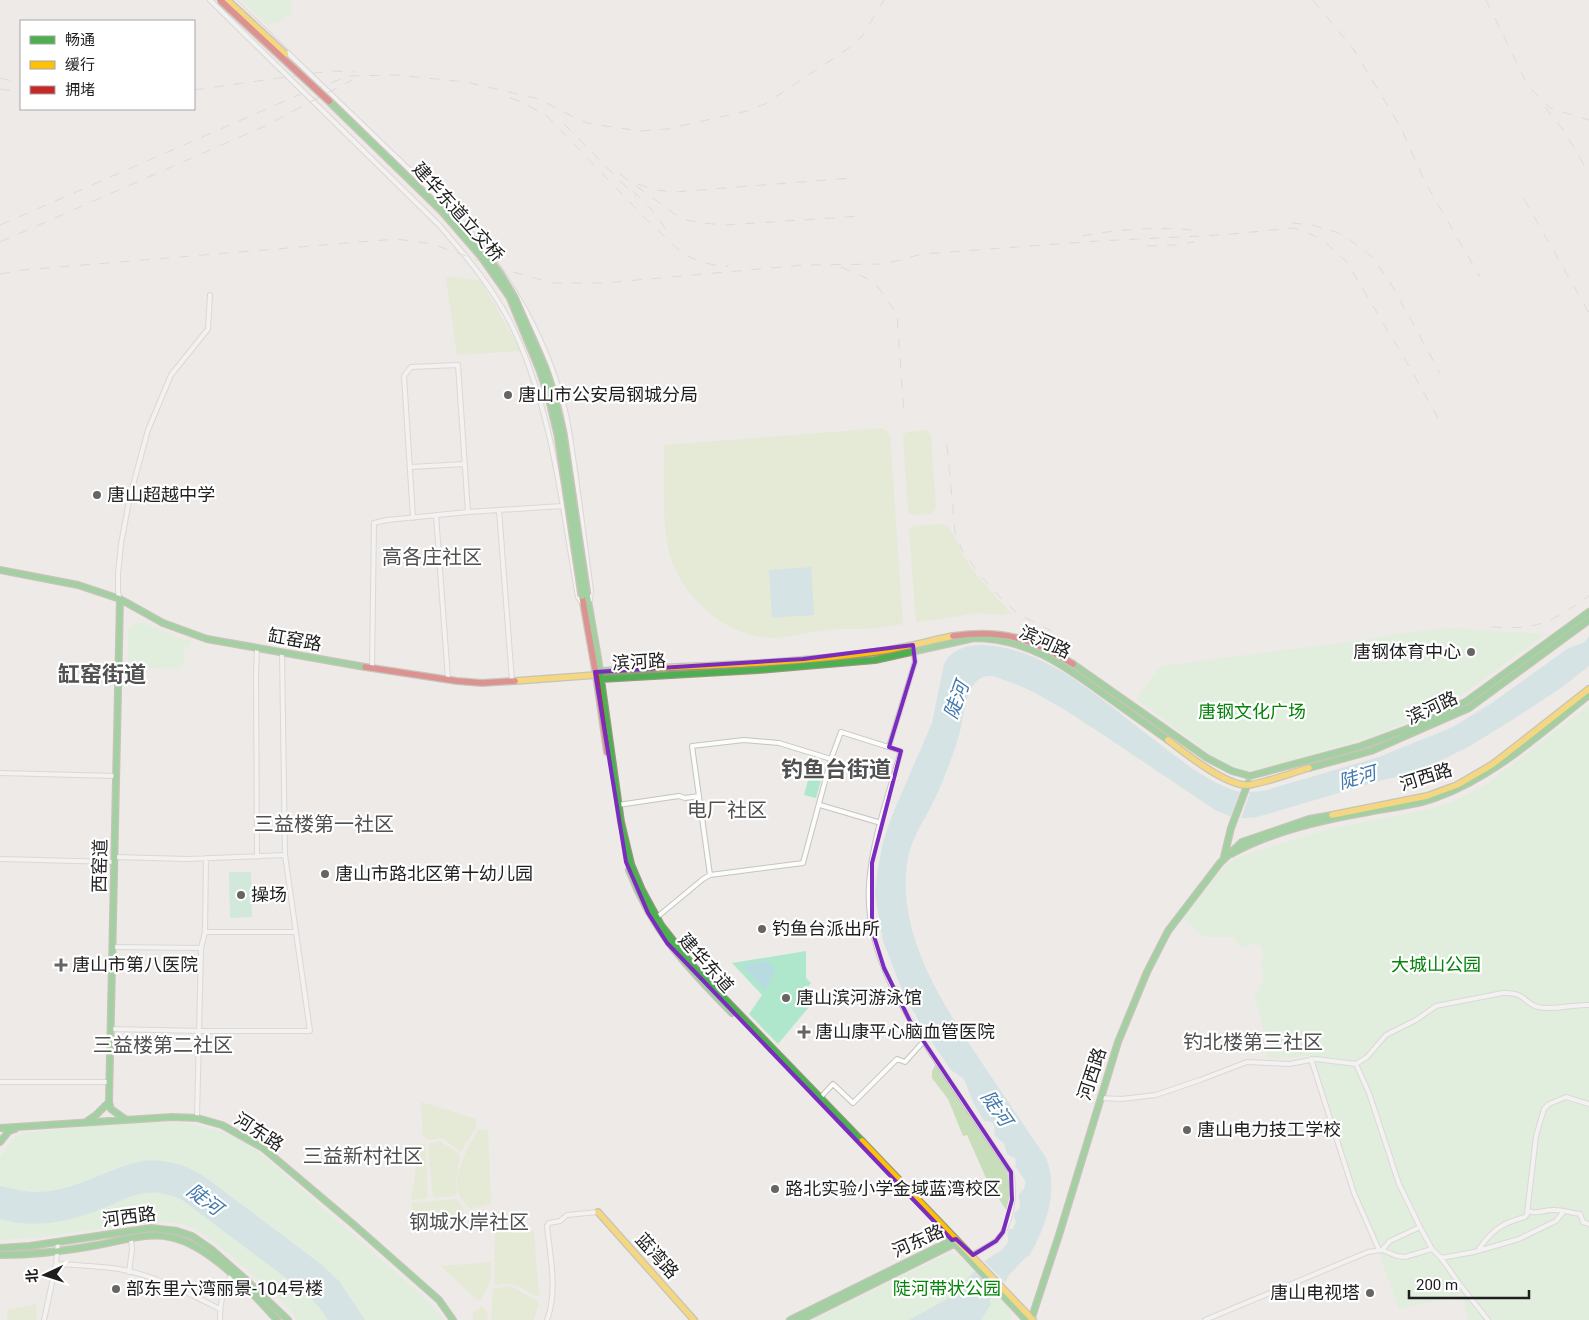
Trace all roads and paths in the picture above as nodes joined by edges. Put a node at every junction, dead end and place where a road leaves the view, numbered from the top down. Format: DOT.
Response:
graph roads {
  1 [pos="210,0"];
  2 [pos="220,0"];
  3 [pos="227,0"];
  4 [pos="233,0"];
  5 [pos="210,295"];
  6 [pos="465,464"];
  7 [pos="410,466"];
  8 [pos="562,506"];
  9 [pos="499,510"];
  10 [pos="468,512"];
  11 [pos="436,515"];
  12 [pos="413,518"];
  13 [pos="0,570"];
  14 [pos="584,595"];
  15 [pos="120,599"];
  16 [pos="587,606"];
  17 [pos="1589,612"];
  18 [pos="1589,620"];
  19 [pos="257,648"];
  20 [pos="913,648"];
  21 [pos="282,653"];
  22 [pos="372,668"];
  23 [pos="599,675"];
  24 [pos="448,679"];
  25 [pos="512,681"];
  26 [pos="1589,689"];
  27 [pos="1589,695"];
  28 [pos="888,747"];
  29 [pos="831,759"];
  30 [pos="0,773"];
  31 [pos="116,776"];
  32 [pos="1250,776"];
  33 [pos="1247,787"];
  34 [pos="699,796"];
  35 [pos="618,805"];
  36 [pos="820,805"];
  37 [pos="881,823"];
  38 [pos="285,855"];
  39 [pos="258,857"];
  40 [pos="0,858"];
  41 [pos="206,858"];
  42 [pos="1223,859"];
  43 [pos="115,860"];
  44 [pos="710,875"];
  45 [pos="656,918"];
  46 [pos="205,932"];
  47 [pos="295,932"];
  48 [pos="113,947"];
  49 [pos="201,948"];
  50 [pos="1589,1005"];
  51 [pos="111,1029"];
  52 [pos="199,1031"];
  53 [pos="923,1042"];
  54 [pos="1311,1060"];
  55 [pos="1356,1064"];
  56 [pos="0,1082"];
  57 [pos="109,1082"];
  58 [pos="820,1098"];
  59 [pos="1100,1098"];
  60 [pos="109,1102"];
  61 [pos="1589,1104"];
  62 [pos="197,1118"];
  63 [pos="125,1119"];
  64 [pos="85,1122"];
  65 [pos="0,1128"];
  66 [pos="19,1128"];
  67 [pos="0,1142"];
  68 [pos="1528,1211"];
  69 [pos="1564,1211"];
  70 [pos="598,1212"];
  71 [pos="1589,1224"];
  72 [pos="1420,1228"];
  73 [pos="131,1240"];
  74 [pos="954,1241"];
  75 [pos="58,1242"];
  76 [pos="0,1248"];
  77 [pos="1432,1249"];
  78 [pos="1479,1249"];
  79 [pos="1381,1250"];
  80 [pos="57,1252"];
  81 [pos="0,1255"];
  82 [pos="1442,1258"];
  83 [pos="974,1259"];
  84 [pos="56,1264"];
  85 [pos="129,1272"];
  86 [pos="233,1273"];
  87 [pos="220,1309"];
  88 [pos="44,1320"];
  89 [pos="220,1320"];
  90 [pos="277,1320"];
  91 [pos="288,1320"];
  92 [pos="453,1320"];
  93 [pos="547,1320"];
  94 [pos="694,1320"];
  95 [pos="790,1320"];
  96 [pos="801,1320"];
  97 [pos="1030,1320"];
  98 [pos="1206,1320"];
  99 [pos="1488,1320"];
  1 -- 8 [label="street"];
  2 -- 14 [label="main road, 建华东道立交桥, bridge"];
  3 -- 14 [label="main road, 建华东道立交桥, bridge"];
  4 -- 16 [label="street"];
  5 -- 15 [label="street"];
  6 -- 7 [label="street"];
  6 -- 7 [label="street"];
  6 -- 10 [label="street"];
  7 -- 12 [label="street"];
  8 -- 9 [label="street"];
  8 -- 16 [label="street"];
  9 -- 10 [label="street"];
  9 -- 25 [label="street"];
  10 -- 11 [label="street"];
  11 -- 12 [label="street"];
  11 -- 24 [label="street"];
  12 -- 22 [label="street"];
  13 -- 15 [label="main road, 缸窑路"];
  14 -- 16 [label="main road, 建华东道"];
  15 -- 19 [label="main road, 缸窑路"];
  15 -- 31 [label="main road, 西窑道"];
  16 -- 23 [label="main road, 建华东道"];
  17 -- 32 [label="main road, 滨河路"];
  18 -- 33 [label="main road, 滨河路"];
  19 -- 21 [label="main road, 缸窑路"];
  19 -- 39 [label="street"];
  20 -- 23 [label="main road, 滨河路"];
  20 -- 28 [label="street"];
  20 -- 32 [label="main road, 滨河路"];
  20 -- 33 [label="main road, 滨河路"];
  21 -- 22 [label="main road, 缸窑路"];
  21 -- 38 [label="street"];
  22 -- 24 [label="main road, 缸窑路"];
  23 -- 25 [label="main road, 缸窑路"];
  23 -- 35 [label="main road, 建华东道"];
  23 -- 74 [label="main road, 建华东道"];
  24 -- 25 [label="main road, 缸窑路"];
  26 -- 42 [label="main road, 河西路"];
  27 -- 42 [label="main road, 河西路"];
  28 -- 29 [label="street"];
  28 -- 37 [label="street"];
  29 -- 34 [label="street"];
  29 -- 36 [label="street"];
  30 -- 31 [label="street"];
  31 -- 43 [label="main road, 西窑道"];
  32 -- 33 [label="main road"];
  33 -- 42 [label="main road"];
  34 -- 35 [label="street"];
  34 -- 44 [label="street"];
  35 -- 45 [label="main road, 建华东道"];
  36 -- 37 [label="street"];
  36 -- 44 [label="street"];
  37 -- 53 [label="street"];
  38 -- 39 [label="street"];
  38 -- 47 [label="street"];
  39 -- 41 [label="street"];
  40 -- 43 [label="street"];
  41 -- 43 [label="street"];
  41 -- 46 [label="street"];
  42 -- 59 [label="main road, 河西路"];
  43 -- 48 [label="main road, 西窑道"];
  44 -- 45 [label="street"];
  45 -- 58 [label="main road, 建华东道"];
  46 -- 47 [label="street"];
  46 -- 49 [label="street"];
  47 -- 52 [label="street"];
  48 -- 49 [label="street"];
  48 -- 51 [label="main road, 西窑道"];
  49 -- 52 [label="street"];
  50 -- 55 [label="street"];
  51 -- 52 [label="street"];
  51 -- 57 [label="main road, 西窑道"];
  52 -- 62 [label="street"];
  53 -- 58 [label="street"];
  53 -- 83 [label="street"];
  54 -- 55 [label="street"];
  54 -- 59 [label="street"];
  54 -- 79 [label="street"];
  55 -- 72 [label="street"];
  56 -- 57 [label="street"];
  57 -- 60 [label="main road, 西窑道"];
  58 -- 74 [label="main road, 建华东道"];
  59 -- 97 [label="main road, 河西路"];
  60 -- 63 [label="main road"];
  60 -- 64 [label="main road"];
  61 -- 68 [label="street"];
  62 -- 63 [label="main road, 河东路"];
  62 -- 92 [label="main road, 河东路"];
  63 -- 64 [label="main road, 河东路"];
  64 -- 66 [label="main road, 河东路"];
  65 -- 66 [label="main road, 河东路"];
  66 -- 67 [label="main road"];
  68 -- 69 [label="street"];
  68 -- 78 [label="street"];
  69 -- 71 [label="street"];
  69 -- 78 [label="street"];
  70 -- 93 [label="street"];
  70 -- 94 [label="main road, 蓝湾路"];
  72 -- 77 [label="street"];
  72 -- 79 [label="street"];
  73 -- 80 [label="main road, 河西路"];
  73 -- 85 [label="street"];
  73 -- 86 [label="main road, 河西路"];
  74 -- 83 [label="main road, 建华东道"];
  74 -- 95 [label="main road, 河东路"];
  74 -- 96 [label="main road, 河东路"];
  75 -- 76 [label="main road, 河西路"];
  75 -- 80 [label="street"];
  75 -- 86 [label="main road, 河西路"];
  77 -- 79 [label="street"];
  77 -- 82 [label="street"];
  78 -- 82 [label="street"];
  79 -- 98 [label="street"];
  80 -- 81 [label="main road, 河西路"];
  80 -- 84 [label="street"];
  82 -- 99 [label="street"];
  83 -- 97 [label="main road, 建华东道"];
  84 -- 85 [label="street"];
  84 -- 88 [label="street"];
  85 -- 87 [label="street"];
  86 -- 87 [label="street"];
  86 -- 90 [label="main road, 河西路"];
  86 -- 91 [label="main road, 河西路"];
  87 -- 89 [label="street"];
}
